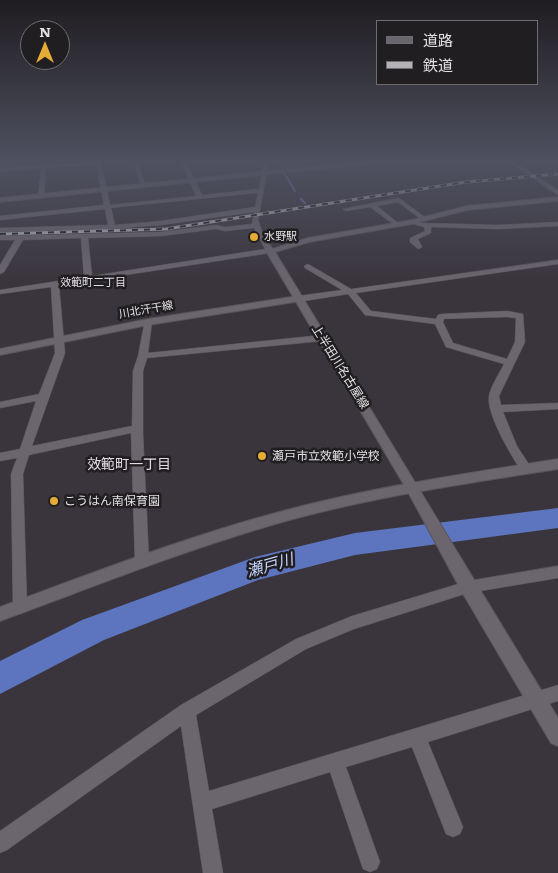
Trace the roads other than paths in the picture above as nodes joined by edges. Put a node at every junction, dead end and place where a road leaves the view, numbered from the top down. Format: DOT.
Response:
graph roads {
  1 [pos="107,203"];
  2 [pos="152,203"];
  3 [pos="259,203"];
  4 [pos="384,203"];
  5 [pos="402,203"];
  6 [pos="527,203"];
  7 [pos="372,205"];
  8 [pos="108,208"];
  9 [pos="258,209"];
  10 [pos="346,209"];
  11 [pos="0,218"];
  12 [pos="426,222"];
  13 [pos="396,224"];
  14 [pos="558,224"];
  15 [pos="256,226"];
  16 [pos="112,227"];
  17 [pos="0,230"];
  18 [pos="84,236"];
  19 [pos="0,238"];
  20 [pos="20,238"];
  21 [pos="418,247"];
  22 [pos="270,251"];
  23 [pos="558,262"];
  24 [pos="308,266"];
  25 [pos="0,272"];
  26 [pos="88,279"];
  27 [pos="55,285"];
  28 [pos="0,292"];
  29 [pos="352,293"];
  30 [pos="298,299"];
  31 [pos="148,322"];
  32 [pos="439,322"];
  33 [pos="59,338"];
  34 [pos="322,338"];
  35 [pos="0,352"];
  36 [pos="143,356"];
  37 [pos="511,363"];
  38 [pos="43,396"];
  39 [pos="0,405"];
  40 [pos="558,406"];
  41 [pos="496,409"];
  42 [pos="138,428"];
  43 [pos="25,453"];
  44 [pos="0,457"];
  45 [pos="558,464"];
  46 [pos="526,469"];
  47 [pos="412,487"];
  48 [pos="142,562"];
  49 [pos="558,572"];
  50 [pos="468,587"];
  51 [pos="20,607"];
  52 [pos="0,614"];
  53 [pos="558,693"];
  54 [pos="536,699"];
  55 [pos="187,712"];
  56 [pos="417,736"];
  57 [pos="558,736"];
  58 [pos="335,762"];
  59 [pos="202,803"];
  60 [pos="452,827"];
  61 [pos="0,843"];
  62 [pos="370,862"];
  63 [pos="213,873"];
  1 -- 8 [label="street"];
  2 -- 8 [label="street"];
  3 -- 9 [label="street"];
  4 -- 7 [label="street"];
  5 -- 12 [label="street"];
  6 -- 12 [label="street"];
  7 -- 10 [label="street"];
  7 -- 13 [label="street"];
  8 -- 11 [label="street"];
  8 -- 16 [label="street"];
  9 -- 15 [label="street"];
  9 -- 16 [label="street"];
  12 -- 13 [label="street"];
  12 -- 14 [label="street"];
  12 -- 21 [label="street"];
  13 -- 22 [label="street"];
  15 -- 18 [label="street"];
  15 -- 22 [label="street"];
  16 -- 17 [label="street"];
  18 -- 20 [label="street"];
  18 -- 26 [label="street"];
  19 -- 20 [label="street"];
  20 -- 25 [label="street"];
  22 -- 26 [label="street"];
  22 -- 30 [label="street, 上半田川名古屋線"];
  23 -- 29 [label="street"];
  24 -- 29 [label="street"];
  26 -- 27 [label="street"];
  27 -- 28 [label="street"];
  27 -- 33 [label="street"];
  29 -- 30 [label="street"];
  29 -- 32 [label="street"];
  30 -- 31 [label="street, 川北汗干線"];
  30 -- 34 [label="street, 上半田川名古屋線"];
  31 -- 33 [label="street, 川北汗干線"];
  31 -- 36 [label="street"];
  32 -- 37 [label="street"];
  32 -- 37 [label="street"];
  33 -- 35 [label="street, 川北汗干線"];
  33 -- 38 [label="street"];
  34 -- 36 [label="street"];
  34 -- 47 [label="street, 上半田川名古屋線"];
  36 -- 42 [label="street"];
  37 -- 41 [label="street"];
  38 -- 39 [label="street"];
  38 -- 43 [label="street"];
  40 -- 41 [label="street"];
  41 -- 46 [label="street"];
  42 -- 43 [label="street"];
  42 -- 48 [label="street"];
  43 -- 44 [label="street"];
  43 -- 51 [label="street"];
  45 -- 46 [label="street"];
  46 -- 47 [label="street"];
  47 -- 48 [label="street"];
  47 -- 50 [label="street, 上半田川名古屋線"];
  48 -- 51 [label="street"];
  49 -- 50 [label="street"];
  50 -- 54 [label="street, 上半田川名古屋線"];
  50 -- 55 [label="street"];
  51 -- 52 [label="street"];
  53 -- 54 [label="street"];
  54 -- 56 [label="street"];
  54 -- 57 [label="street, 上半田川名古屋線"];
  55 -- 59 [label="street"];
  55 -- 61 [label="street"];
  56 -- 58 [label="street"];
  56 -- 60 [label="street"];
  58 -- 59 [label="street"];
  58 -- 62 [label="street"];
  59 -- 63 [label="street"];
}
